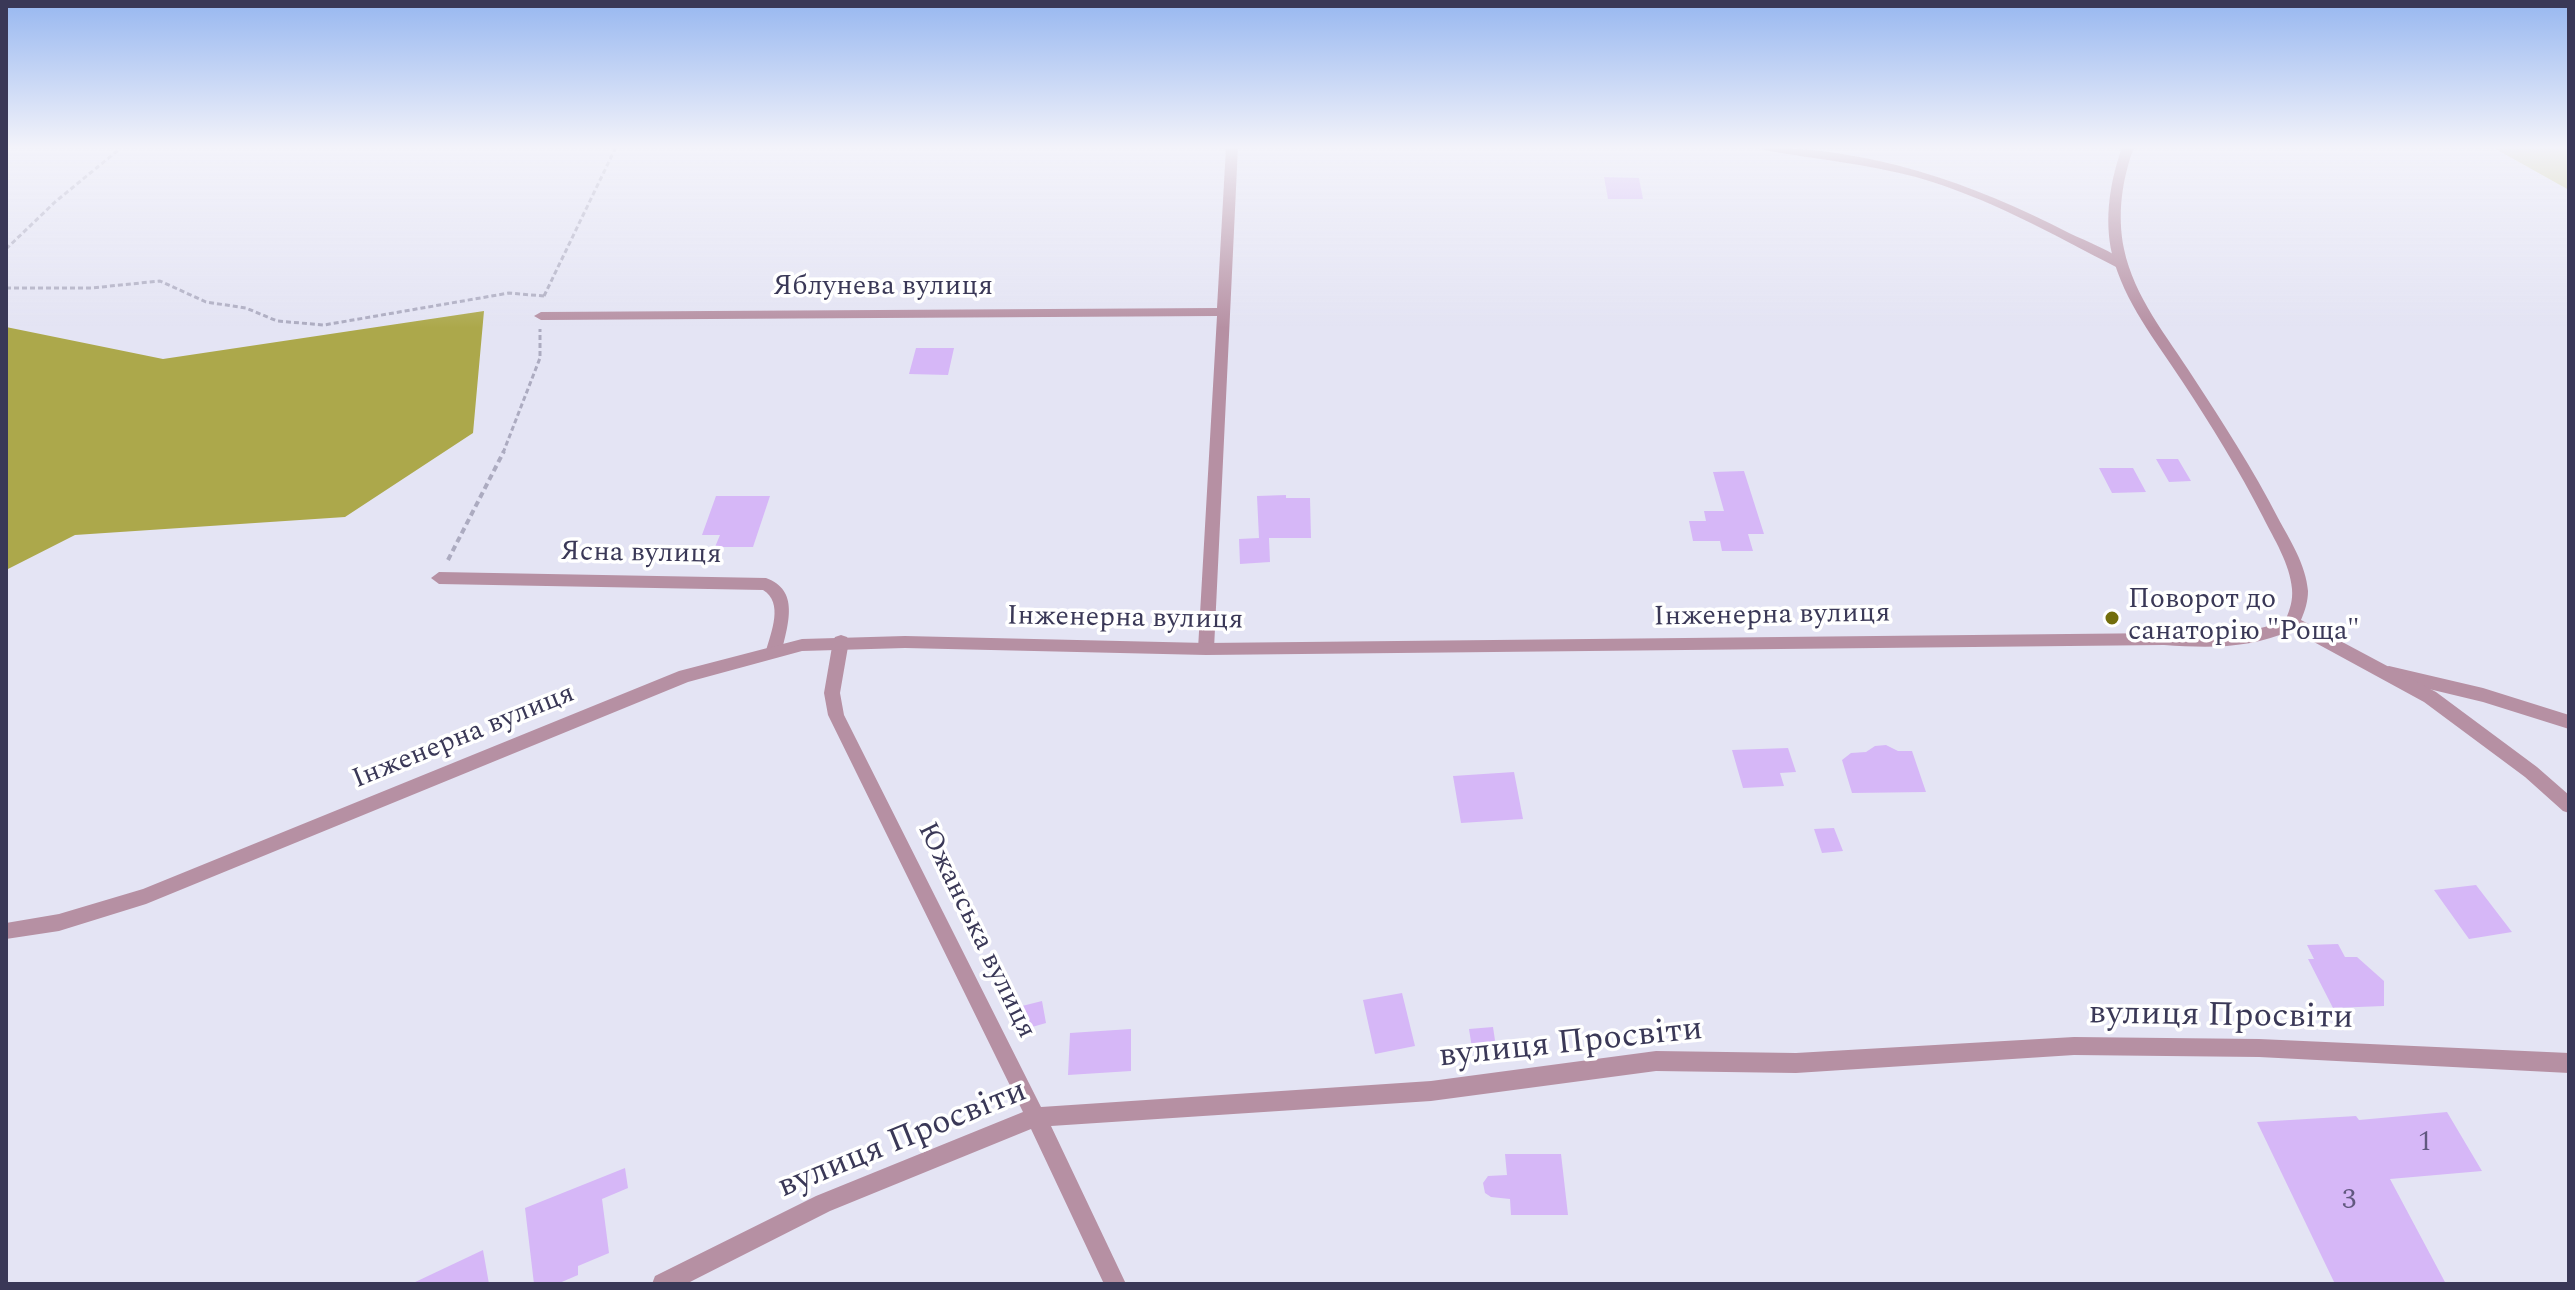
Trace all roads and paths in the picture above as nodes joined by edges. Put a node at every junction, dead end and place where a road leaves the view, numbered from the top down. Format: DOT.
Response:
graph roads {
  1 [pos="50,207"];
  2 [pos="587,207"];
  3 [pos="1229,207"];
  4 [pos="2010,207"];
  5 [pos="2115,207"];
  6 [pos="6,249"];
  7 [pos="2122,265"];
  8 [pos="6,288"];
  9 [pos="544,296"];
  10 [pos="1225,312"];
  11 [pos="541,316"];
  12 [pos="439,578"];
  13 [pos="2292,623"];
  14 [pos="841,641"];
  15 [pos="1206,649"];
  16 [pos="774,651"];
  17 [pos="2389,673"];
  18 [pos="2569,722"];
  19 [pos="2569,806"];
  20 [pos="6,931"];
  21 [pos="2569,1063"];
  22 [pos="1036,1117"];
  23 [pos="663,1284"];
  24 [pos="1115,1284"];
  1 -- 6 [label="path"];
  2 -- 9 [label="path"];
  3 -- 10 [label="street"];
  4 -- 7 [label="street"];
  5 -- 7 [label="street"];
  7 -- 13 [label="street"];
  8 -- 9 [label="path"];
  9 -- 11 [label="path"];
  10 -- 11 [label="street, Яблунева вулиця"];
  10 -- 15 [label="street"];
  11 -- 12 [label="path"];
  12 -- 16 [label="street, Ясна вулиця"];
  13 -- 15 [label="street, Інженерна вулиця"];
  13 -- 17 [label="street"];
  14 -- 15 [label="street, Інженерна вулиця"];
  14 -- 16 [label="street, Інженерна вулиця"];
  14 -- 22 [label="street, Южанська вулиця"];
  16 -- 20 [label="street, Інженерна вулиця"];
  17 -- 18 [label="street"];
  17 -- 19 [label="street"];
  21 -- 22 [label="street, вулиця Просвіти"];
  22 -- 23 [label="street, вулиця Просвіти"];
  22 -- 24 [label="street, Южанська вулиця"];
}
